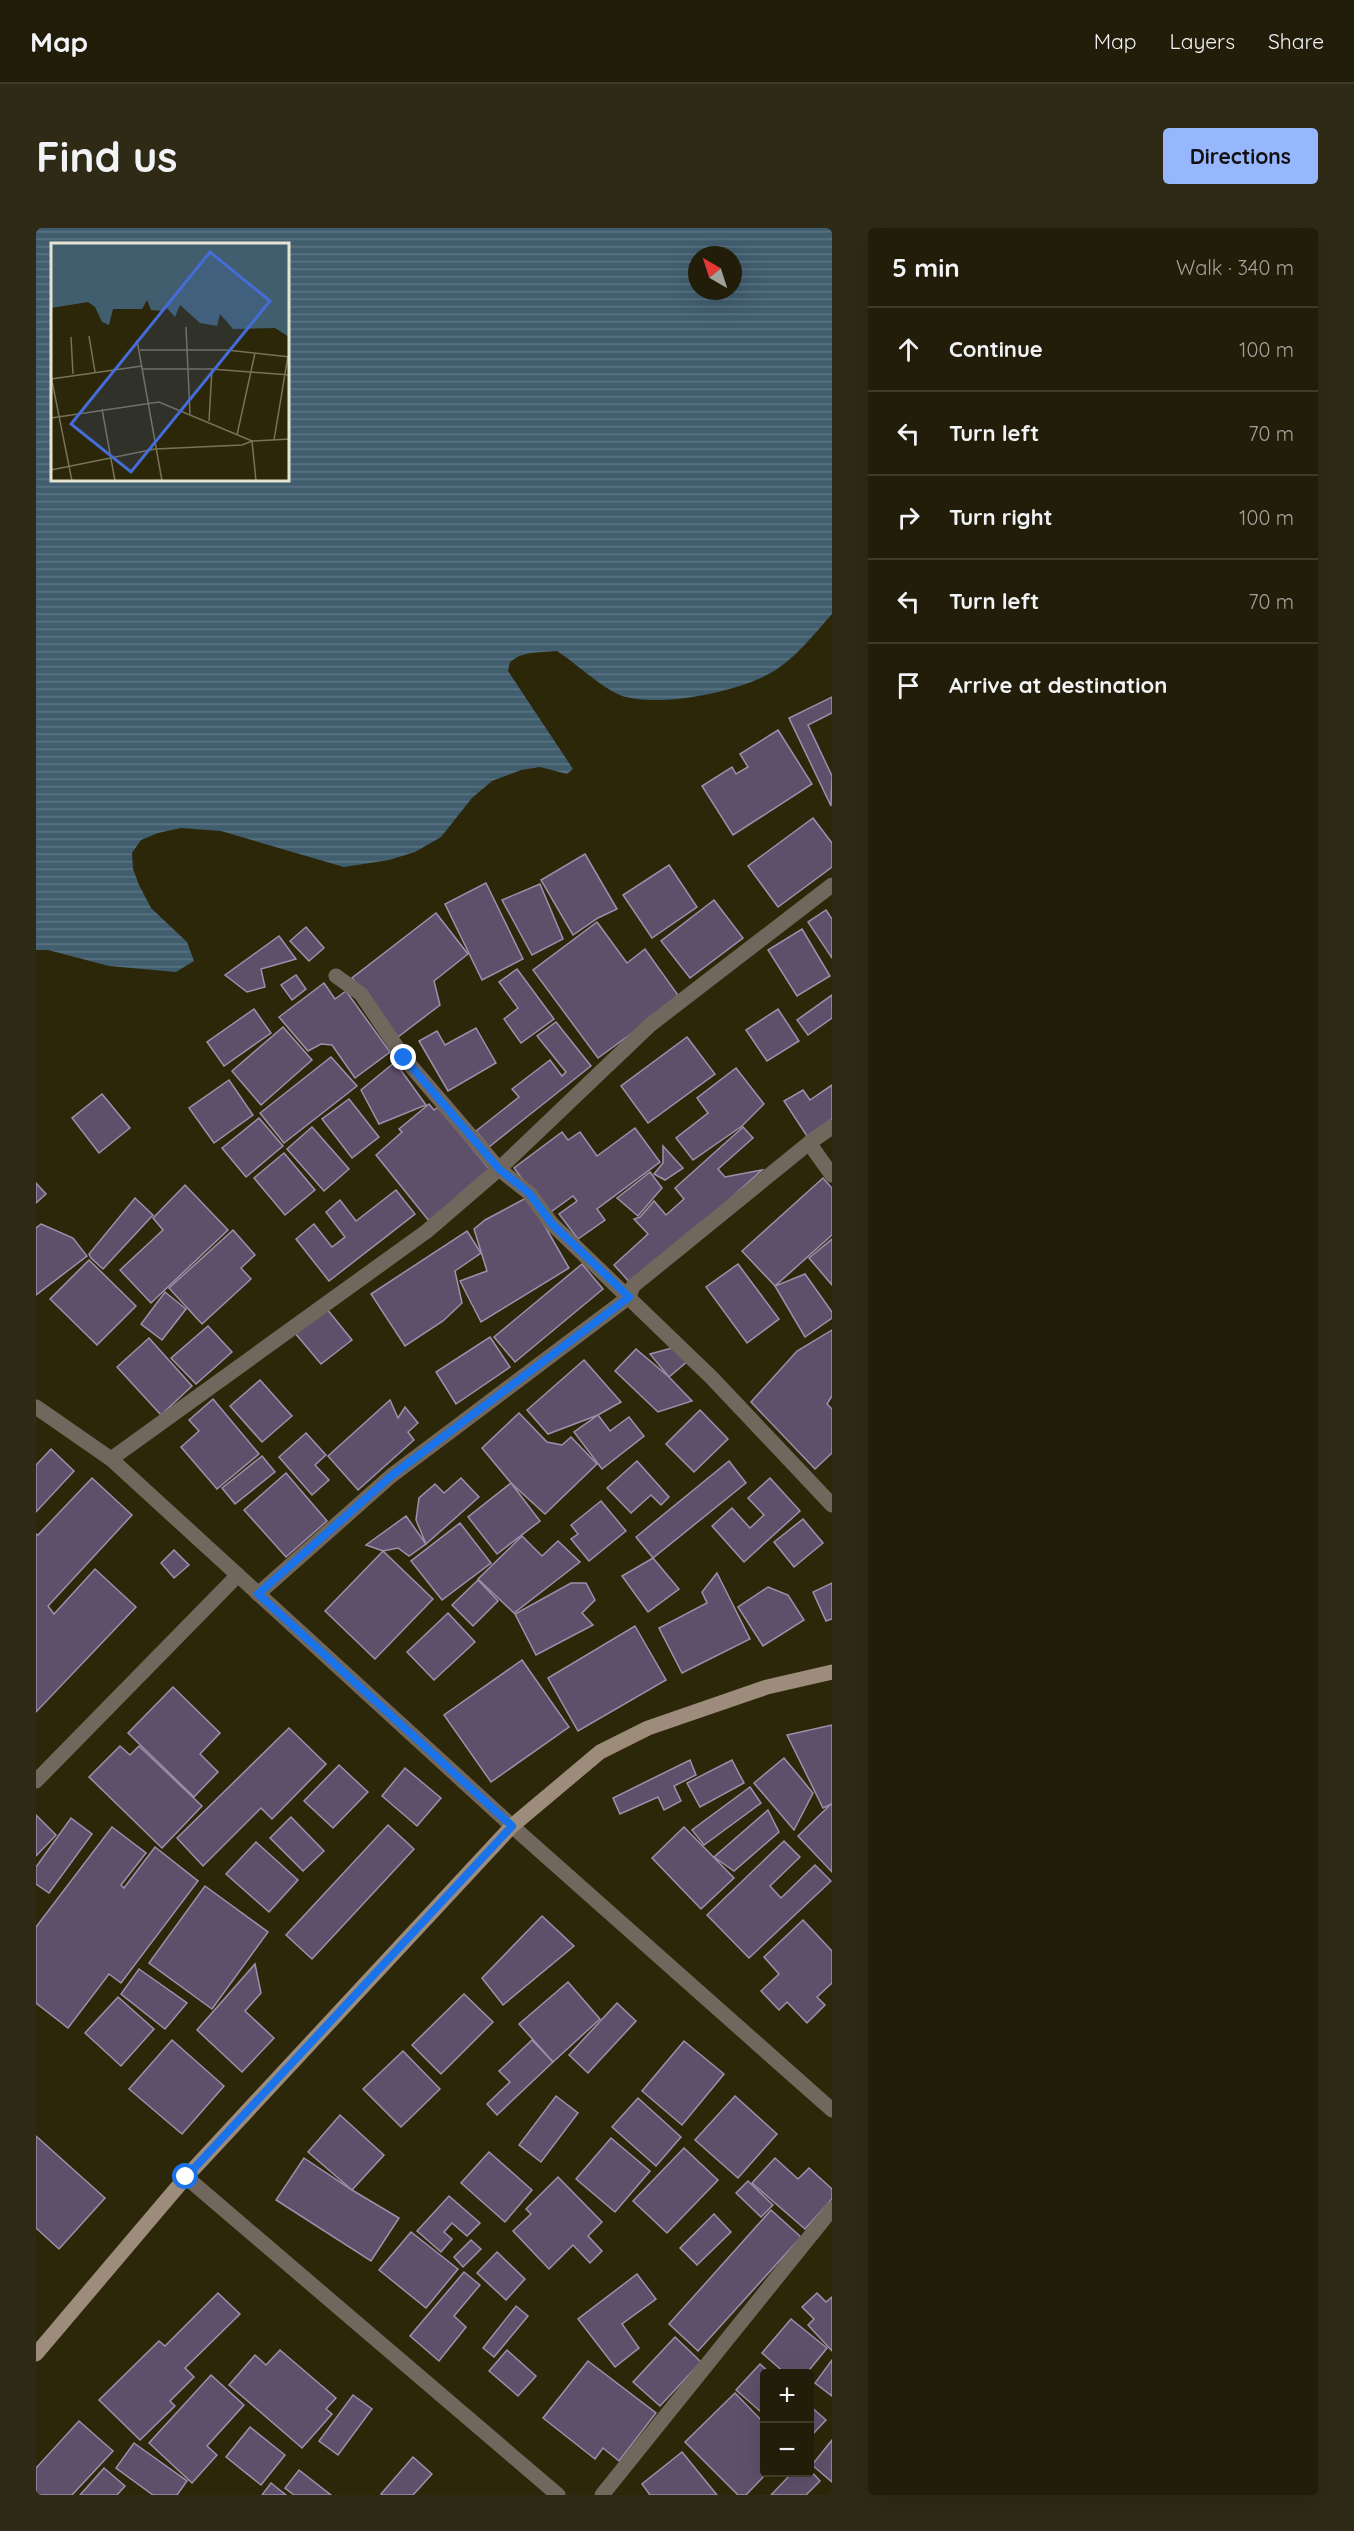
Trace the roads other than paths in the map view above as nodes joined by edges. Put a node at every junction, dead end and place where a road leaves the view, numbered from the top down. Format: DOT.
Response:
graph roads {
  1 [pos="832,885"];
  2 [pos="336,976"];
  3 [pos="832,1127"];
  4 [pos="809,1143"];
  5 [pos="499,1169"];
  6 [pos="832,1174"];
  7 [pos="629,1297"];
  8 [pos="36,1407"];
  9 [pos="111,1459"];
  10 [pos="832,1505"];
  11 [pos="238,1575"];
  12 [pos="258,1594"];
  13 [pos="832,1672"];
  14 [pos="36,1781"];
  15 [pos="512,1826"];
  16 [pos="832,2110"];
  17 [pos="186,2177"];
  18 [pos="832,2209"];
  19 [pos="36,2354"];
  20 [pos="558,2495"];
  21 [pos="602,2495"];
  1 -- 5 [label="street"];
  2 -- 5 [label="street"];
  3 -- 4 [label="street"];
  4 -- 6 [label="street"];
  4 -- 7 [label="street"];
  5 -- 7 [label="street"];
  5 -- 9 [label="street"];
  7 -- 10 [label="street"];
  7 -- 12 [label="street"];
  8 -- 9 [label="street"];
  9 -- 11 [label="street"];
  11 -- 12 [label="street"];
  11 -- 14 [label="street"];
  12 -- 15 [label="street"];
  13 -- 15 [label="street"];
  15 -- 16 [label="street"];
  15 -- 17 [label="street"];
  17 -- 19 [label="street"];
  17 -- 20 [label="street"];
  18 -- 21 [label="street"];
}
